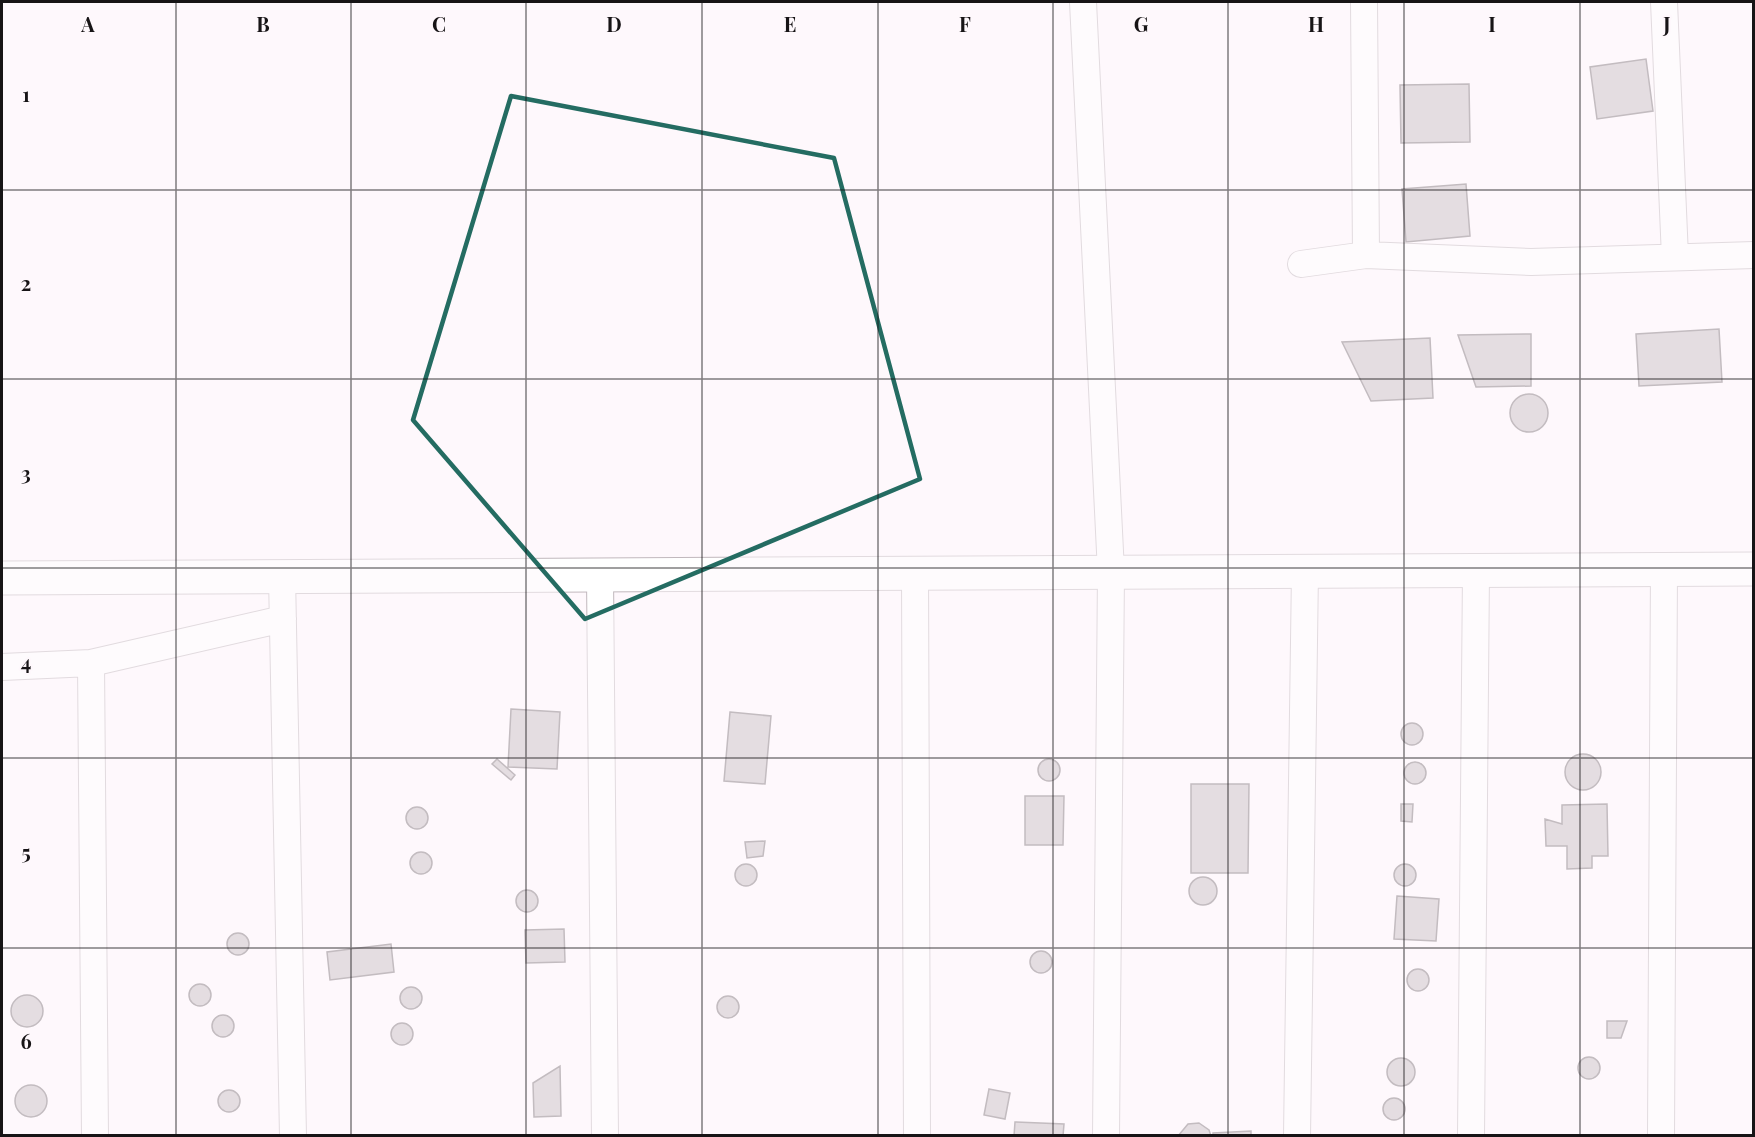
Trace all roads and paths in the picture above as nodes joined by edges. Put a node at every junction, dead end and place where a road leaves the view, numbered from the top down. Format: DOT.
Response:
graph roads {
  1 [pos="1083,2"];
  2 [pos="1364,2"];
  3 [pos="1664,2"];
  4 [pos="1366,255"];
  5 [pos="1754,255"];
  6 [pos="1674,257"];
  7 [pos="1301,264"];
  8 [pos="1754,569"];
  9 [pos="1664,570"];
  10 [pos="1305,571"];
  11 [pos="1476,571"];
  12 [pos="1111,572"];
  13 [pos="915,573"];
  14 [pos="600,575"];
  15 [pos="282,576"];
  16 [pos="2,578"];
  17 [pos="283,619"];
  18 [pos="92,663"];
  19 [pos="2,667"];
  20 [pos="94,1136"];
  21 [pos="293,1136"];
  22 [pos="605,1136"];
  23 [pos="916,1136"];
  24 [pos="1106,1136"];
  25 [pos="1297,1136"];
  26 [pos="1471,1136"];
  27 [pos="1661,1136"];
  1 -- 12 [label="street"];
  2 -- 4 [label="street"];
  3 -- 6 [label="street"];
  4 -- 6 [label="street"];
  4 -- 7 [label="street"];
  5 -- 6 [label="street"];
  8 -- 9 [label="street"];
  9 -- 11 [label="street"];
  9 -- 27 [label="street"];
  10 -- 11 [label="street"];
  10 -- 12 [label="street"];
  10 -- 25 [label="street"];
  11 -- 26 [label="street"];
  12 -- 13 [label="street"];
  12 -- 24 [label="street"];
  13 -- 14 [label="street"];
  13 -- 23 [label="street"];
  14 -- 15 [label="street"];
  14 -- 22 [label="street"];
  15 -- 16 [label="street"];
  15 -- 17 [label="street"];
  17 -- 18 [label="street"];
  17 -- 21 [label="street"];
  18 -- 19 [label="street"];
  18 -- 20 [label="street"];
}
